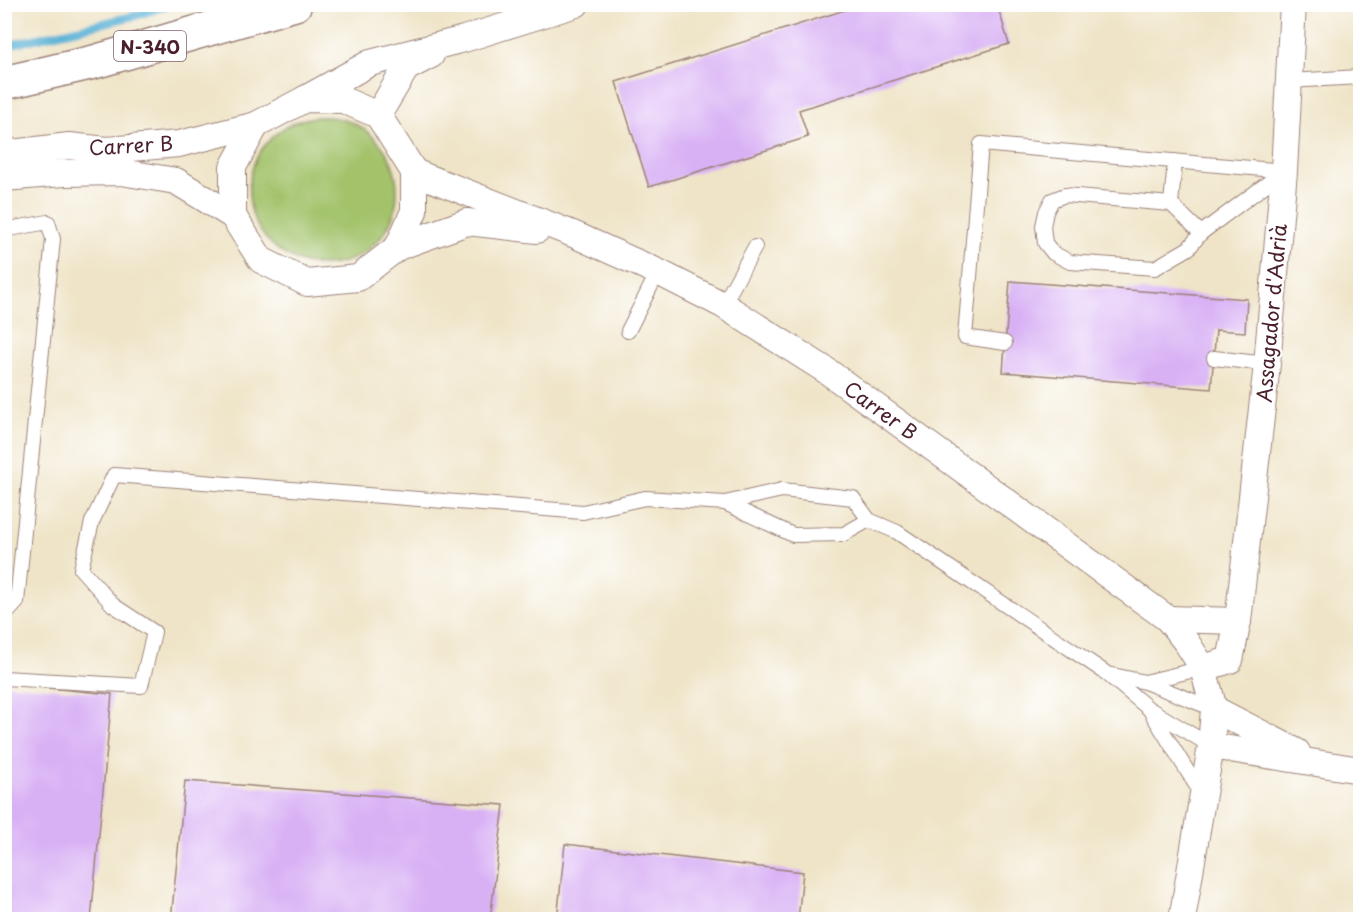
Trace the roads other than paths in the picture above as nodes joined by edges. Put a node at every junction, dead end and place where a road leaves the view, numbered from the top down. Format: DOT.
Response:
graph roads {
  1 [pos="295,4"];
  2 [pos="576,4"];
  3 [pos="1293,4"];
  4 [pos="464,39"];
  5 [pos="1360,77"];
  6 [pos="1289,81"];
  7 [pos="4,83"];
  8 [pos="305,99"];
  9 [pos="378,116"];
  10 [pos="256,125"];
  11 [pos="4,154"];
  12 [pos="1175,161"];
  13 [pos="1284,171"];
  14 [pos="414,172"];
  15 [pos="64,173"];
  16 [pos="4,178"];
  17 [pos="4,189"];
  18 [pos="1171,204"];
  19 [pos="233,216"];
  20 [pos="4,230"];
  21 [pos="1201,233"];
  22 [pos="573,234"];
  23 [pos="398,247"];
  24 [pos="755,247"];
  25 [pos="658,272"];
  26 [pos="723,305"];
  27 [pos="628,331"];
  28 [pos="1005,343"];
  29 [pos="1214,358"];
  30 [pos="1267,364"];
  31 [pos="725,503"];
  32 [pos="869,520"];
  33 [pos="4,612"];
  34 [pos="1168,619"];
  35 [pos="1238,621"];
  36 [pos="1203,668"];
  37 [pos="1106,673"];
  38 [pos="4,678"];
  39 [pos="1145,682"];
  40 [pos="1148,708"];
  41 [pos="1214,709"];
  42 [pos="1211,746"];
  43 [pos="1316,762"];
  44 [pos="1360,770"];
  45 [pos="1202,795"];
  46 [pos="1182,920"];
  1 -- 7 [label="highway, N-340"];
  2 -- 4 [label="street"];
  3 -- 6 [label="street, Assagador d'Adrià"];
  4 -- 8 [label="street"];
  4 -- 9 [label="street"];
  5 -- 6 [label="lane"];
  6 -- 13 [label="street, Assagador d'Adrià"];
  8 -- 9 [label="street"];
  8 -- 10 [label="street"];
  9 -- 14 [label="street"];
  10 -- 11 [label="street, Carrer B"];
  10 -- 19 [label="street"];
  12 -- 13 [label="lane"];
  12 -- 18 [label="lane"];
  12 -- 28 [label="lane"];
  13 -- 21 [label="lane"];
  13 -- 30 [label="street, Assagador d'Adrià"];
  14 -- 22 [label="street, Carrer B"];
  14 -- 23 [label="street"];
  15 -- 16 [label="street, Carrer B"];
  15 -- 17 [label="lane"];
  15 -- 19 [label="street, Carrer B"];
  18 -- 21 [label="lane"];
  18 -- 21 [label="lane"];
  19 -- 23 [label="street"];
  20 -- 33 [label="lane"];
  22 -- 23 [label="street, Carrer B"];
  22 -- 25 [label="street, Carrer B"];
  24 -- 26 [label="lane"];
  25 -- 26 [label="street, Carrer B"];
  25 -- 27 [label="lane"];
  26 -- 34 [label="street, Carrer B"];
  29 -- 30 [label="lane"];
  30 -- 35 [label="street, Assagador d'Adrià"];
  31 -- 32 [label="lane"];
  31 -- 32 [label="lane"];
  31 -- 38 [label="lane"];
  32 -- 37 [label="lane"];
  34 -- 35 [label="street"];
  34 -- 36 [label="street"];
  35 -- 36 [label="street, Assagador d'Adrià"];
  36 -- 39 [label="lane"];
  36 -- 41 [label="street"];
  37 -- 39 [label="lane"];
  37 -- 40 [label="lane"];
  39 -- 41 [label="lane"];
  40 -- 42 [label="lane"];
  40 -- 45 [label="lane"];
  41 -- 42 [label="street"];
  41 -- 43 [label="street"];
  42 -- 43 [label="street"];
  42 -- 45 [label="street"];
  43 -- 44 [label="street"];
  45 -- 46 [label="street"];
}
